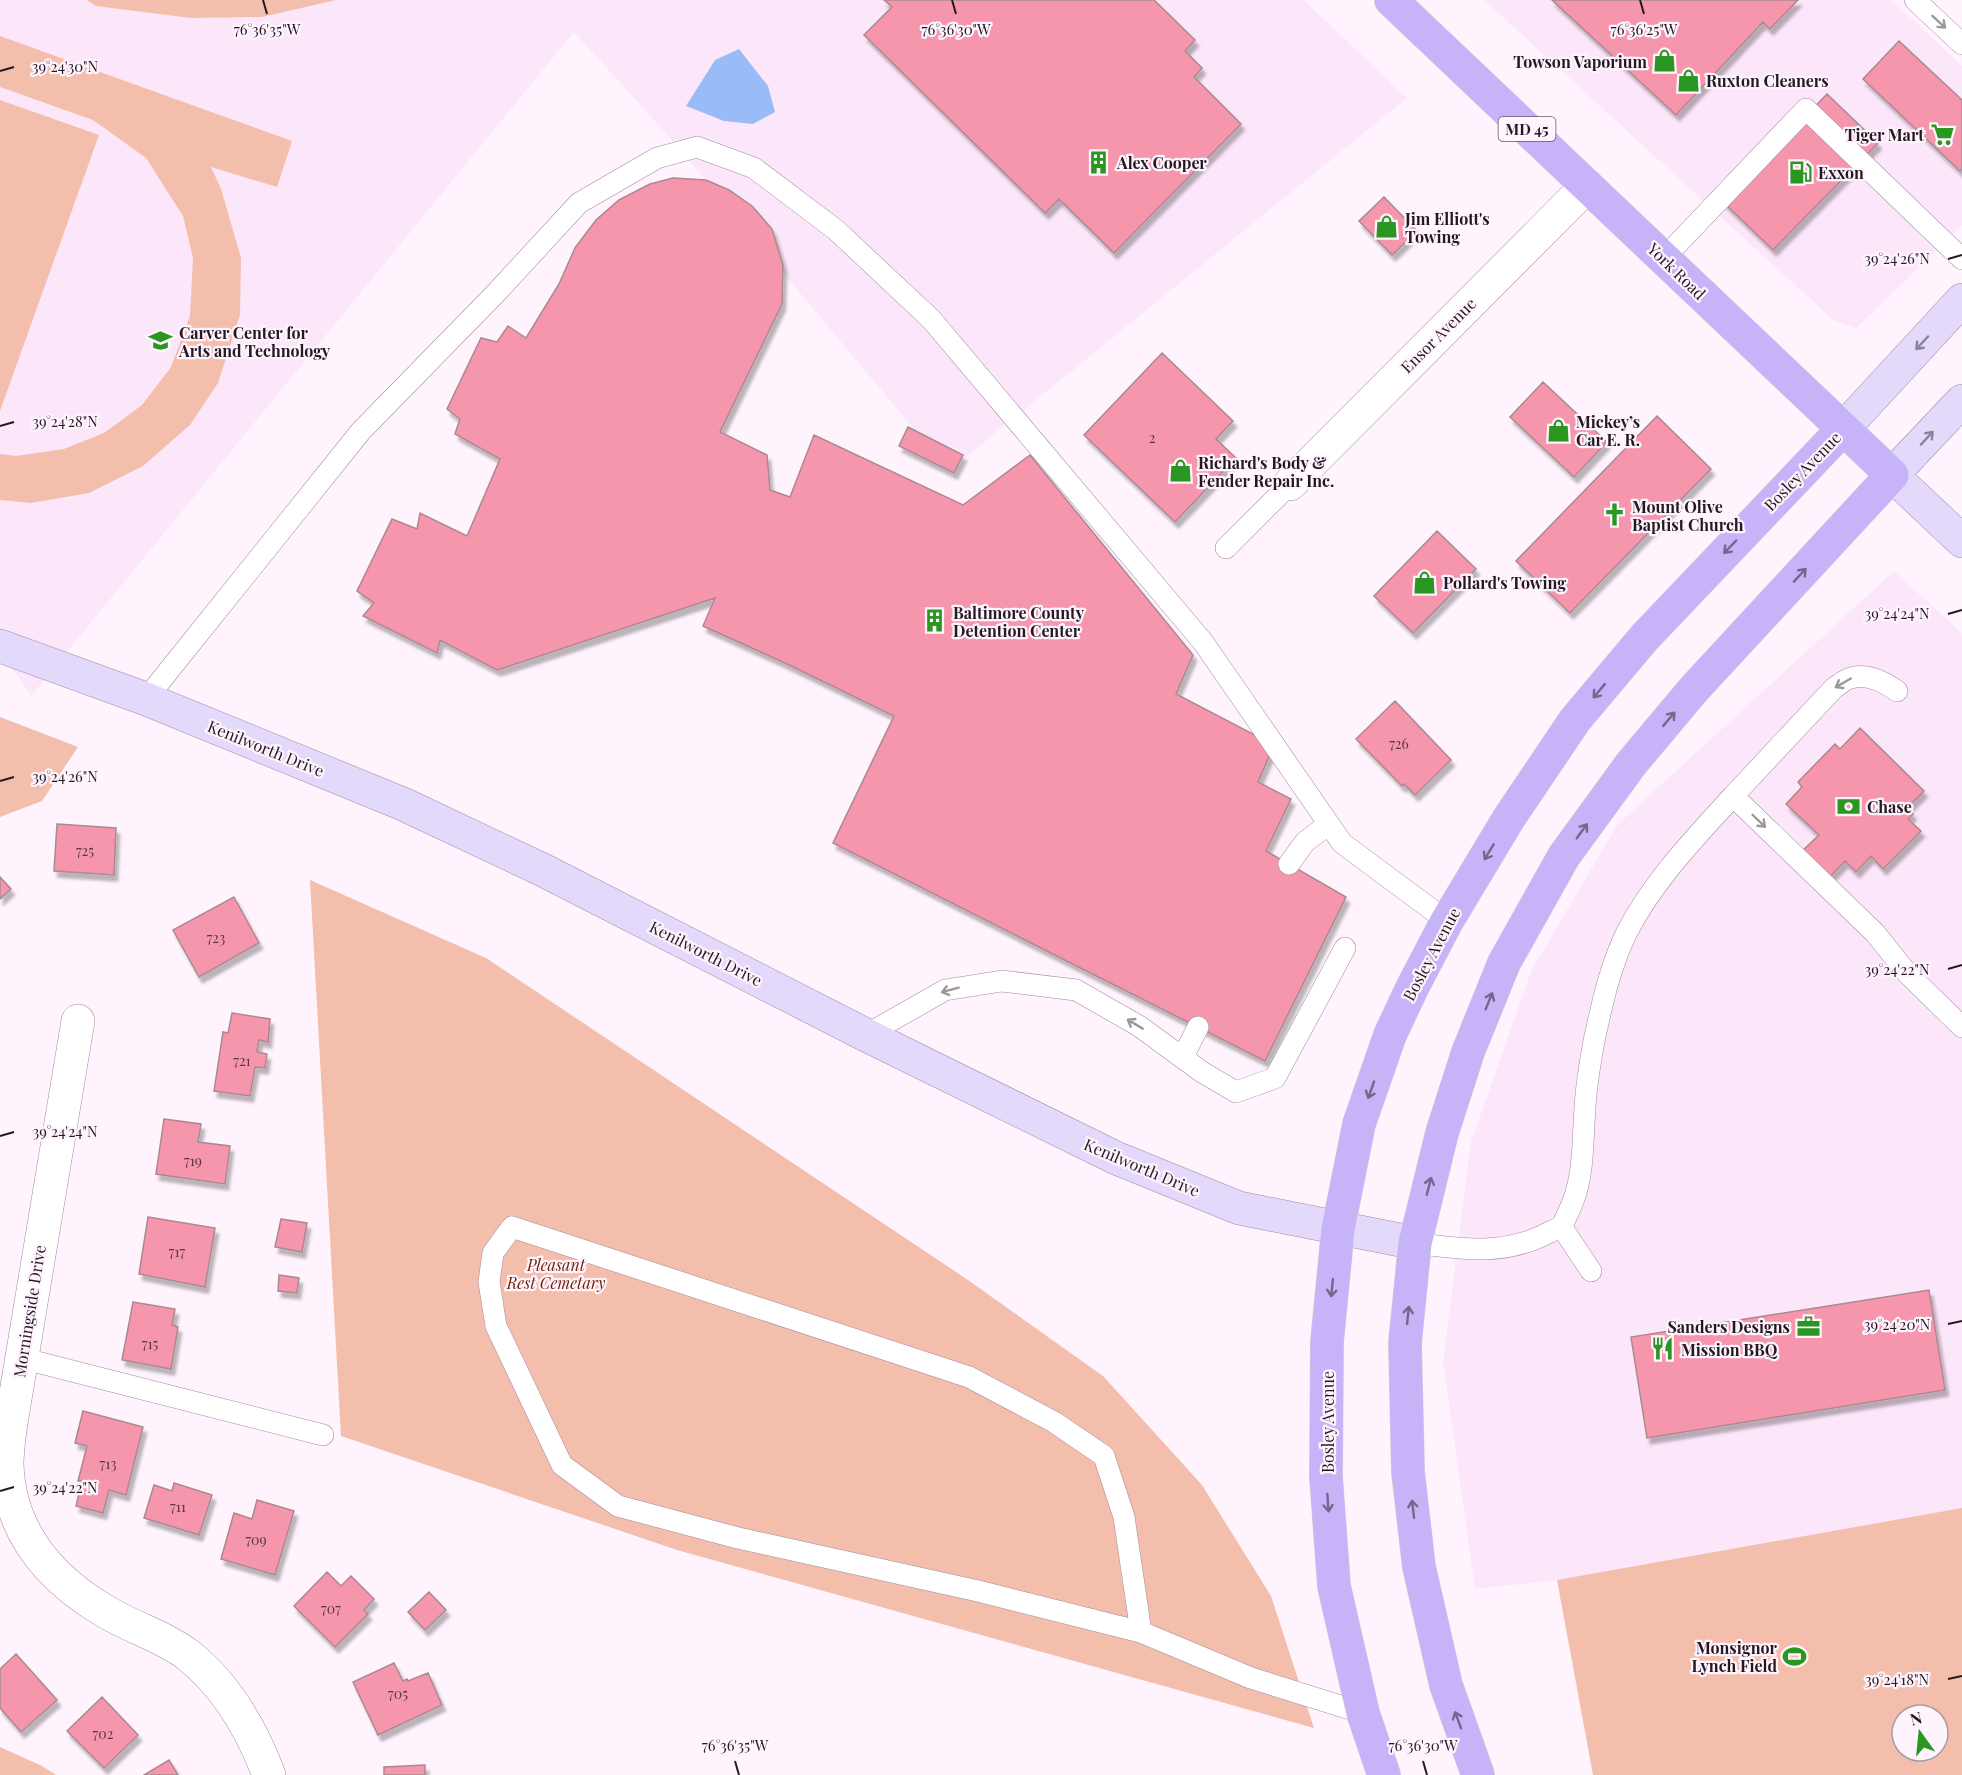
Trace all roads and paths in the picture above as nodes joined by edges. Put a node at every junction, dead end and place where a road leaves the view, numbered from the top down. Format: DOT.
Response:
graph roads {
  1 [pos="1391,0"];
  2 [pos="1915,0"];
  3 [pos="1962,44"];
  4 [pos="1587,186"];
  5 [pos="1664,258"];
  6 [pos="1962,259"];
  7 [pos="1962,300"];
  8 [pos="1962,401"];
  9 [pos="1843,429"];
  10 [pos="1892,475"];
  11 [pos="1290,484"];
  12 [pos="1962,541"];
  13 [pos="1226,548"];
  14 [pos="0,646"];
  15 [pos="1897,691"];
  16 [pos="146,699"];
  17 [pos="1733,796"];
  18 [pos="1329,824"];
  19 [pos="1289,864"];
  20 [pos="1447,921"];
  21 [pos="1345,948"];
  22 [pos="78,1021"];
  23 [pos="1198,1027"];
  24 [pos="1962,1027"];
  25 [pos="866,1035"];
  26 [pos="1183,1057"];
  27 [pos="1562,1226"];
  28 [pos="1338,1229"];
  29 [pos="1415,1243"];
  30 [pos="1591,1271"];
  31 [pos="21,1358"];
  32 [pos="323,1435"];
  33 [pos="1141,1632"];
  34 [pos="1363,1713"];
  35 [pos="269,1775"];
  36 [pos="1384,1775"];
  37 [pos="1478,1775"];
  1 -- 4 [label="main road, York Road / MD 45"];
  2 -- 3 [label="lane, one-way"];
  4 -- 5 [label="main road, York Road / MD 45"];
  4 -- 11 [label="street, Ensor Avenue"];
  5 -- 6 [label="lane"];
  5 -- 9 [label="main road, York Road / MD 45"];
  7 -- 9 [label="street, Bosley Avenue, one-way"];
  10 -- 8 [label="street, one-way"];
  9 -- 10 [label="main road, York Road / MD 45"];
  9 -- 20 [label="main road, Bosley Avenue, one-way"];
  10 -- 12 [label="street, York Road / MD 45"];
  29 -- 10 [label="main road, one-way"];
  11 -- 13 [label="lane"];
  14 -- 16 [label="street, Kenilworth Drive"];
  15 -- 17 [label="lane, one-way"];
  16 -- 18 [label="lane"];
  16 -- 25 [label="street, Kenilworth Drive"];
  17 -- 24 [label="lane, one-way"];
  17 -- 27 [label="lane"];
  18 -- 19 [label="lane"];
  18 -- 20 [label="lane"];
  20 -- 28 [label="main road, Bosley Avenue, one-way"];
  21 -- 26 [label="lane"];
  22 -- 31 [label="street, Morningside Drive"];
  23 -- 26 [label="lane"];
  26 -- 25 [label="lane, one-way"];
  25 -- 28 [label="street, Kenilworth Drive"];
  27 -- 29 [label="lane"];
  27 -- 30 [label="lane"];
  28 -- 29 [label="street, Kenilworth Drive"];
  28 -- 34 [label="main road, Bosley Avenue, one-way"];
  37 -- 29 [label="main road, one-way"];
  31 -- 32 [label="lane"];
  31 -- 35 [label="street, Morningside Drive"];
  33 -- 33 [label="lane"];
  33 -- 34 [label="lane"];
  34 -- 36 [label="main road, Bosley Avenue"];
}
